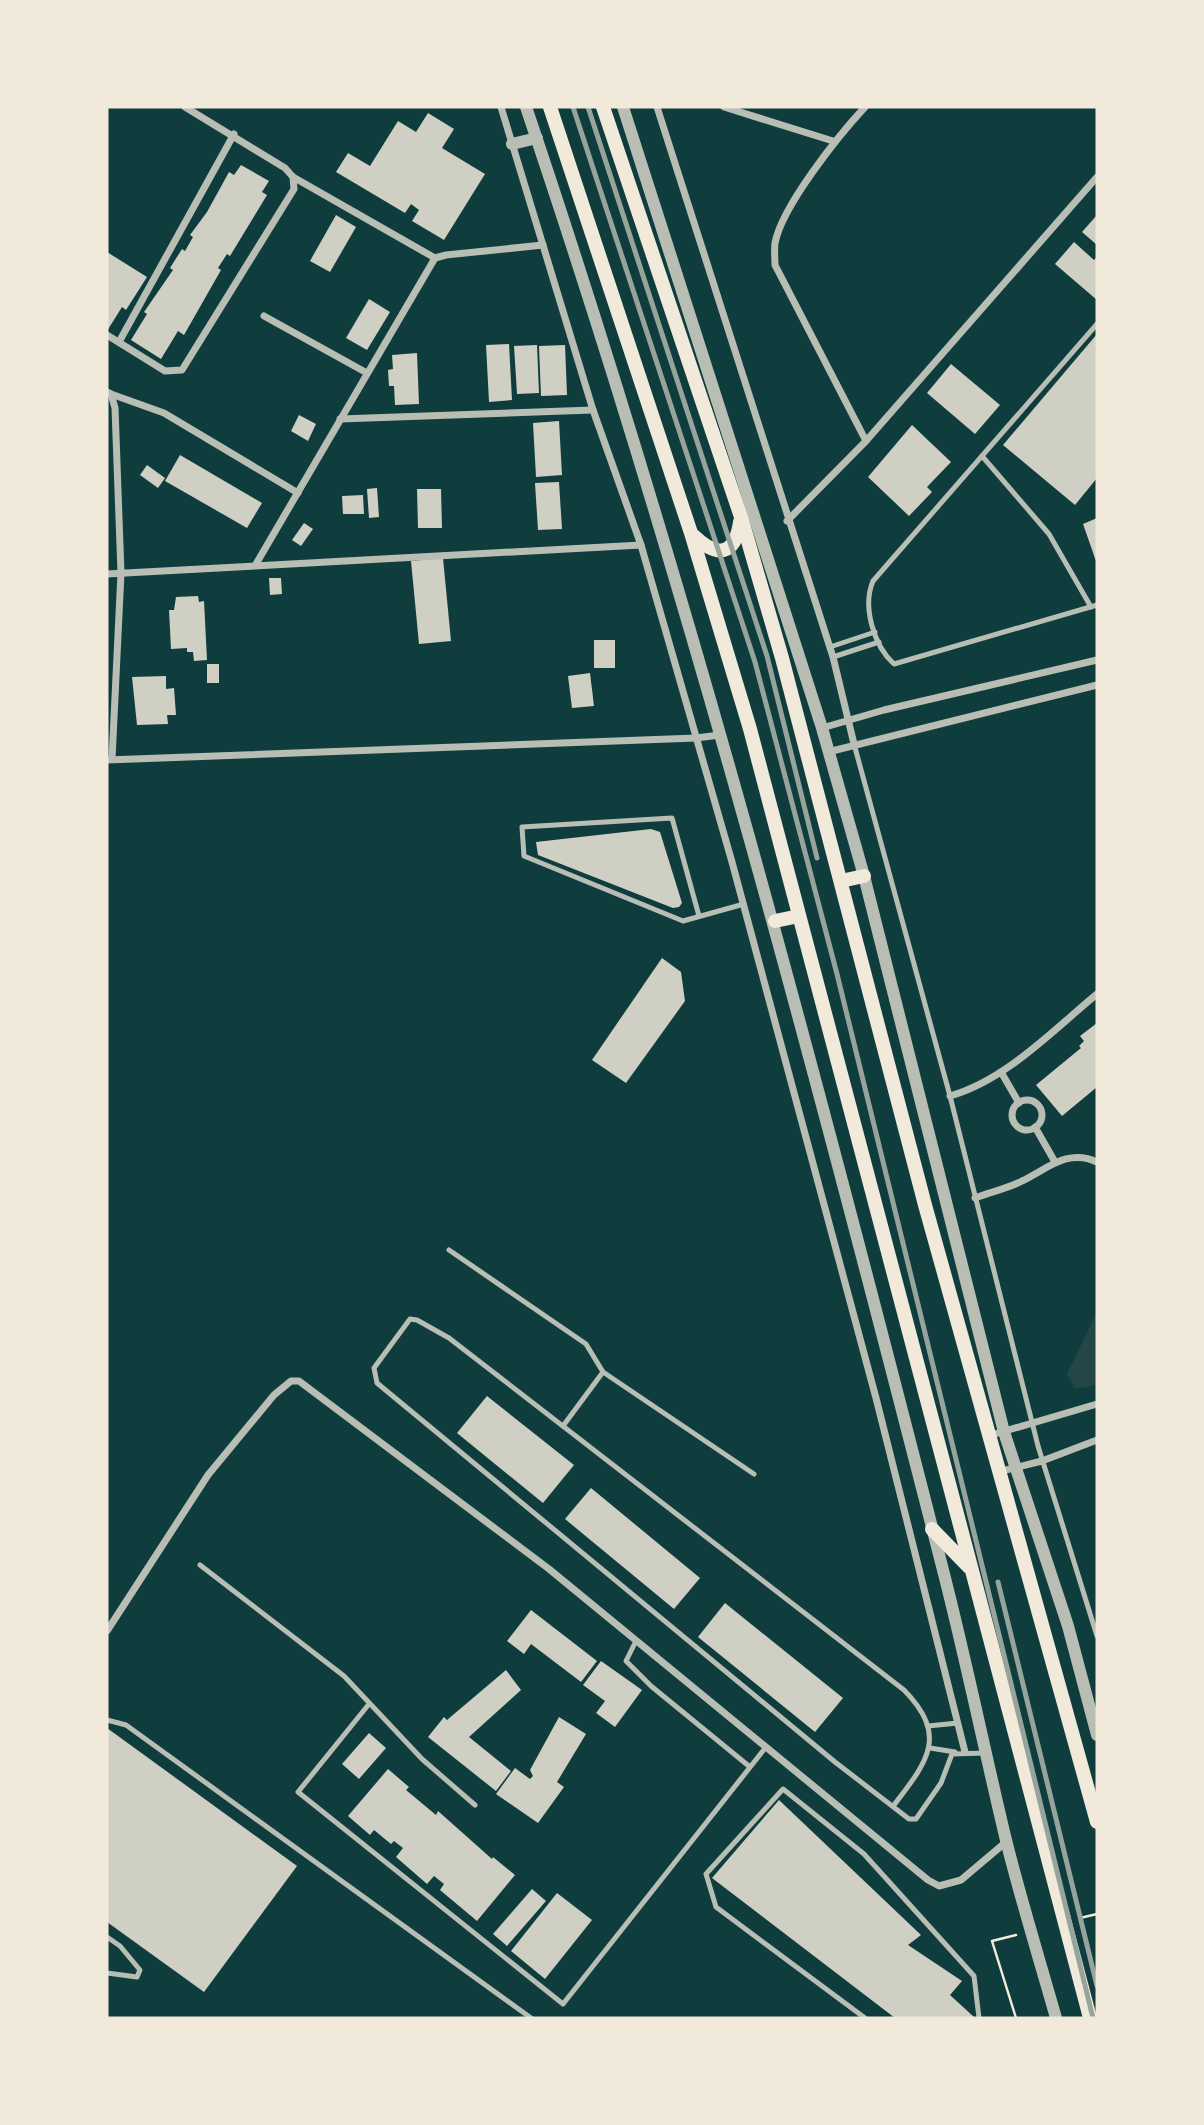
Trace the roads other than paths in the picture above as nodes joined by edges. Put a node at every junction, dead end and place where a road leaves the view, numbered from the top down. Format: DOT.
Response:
graph roads {
  1 [pos="185,107"];
  2 [pos="501,107"];
  3 [pos="526,107"];
  4 [pos="550,107"];
  5 [pos="603,107"];
  6 [pos="623,107"];
  7 [pos="657,107"];
  8 [pos="724,107"];
  9 [pos="865,107"];
  10 [pos="234,134"];
  11 [pos="537,138"];
  12 [pos="833,141"];
  13 [pos="512,144"];
  14 [pos="293,177"];
  15 [pos="1097,177"];
  16 [pos="543,245"];
  17 [pos="435,258"];
  18 [pos="264,316"];
  19 [pos="1097,324"];
  20 [pos="107,335"];
  21 [pos="119,342"];
  22 [pos="367,373"];
  23 [pos="109,393"];
  24 [pos="593,410"];
  25 [pos="340,419"];
  26 [pos="866,441"];
  27 [pos="982,456"];
  28 [pos="298,493"];
  29 [pos="741,517"];
  30 [pos="788,521"];
  31 [pos="691,533"];
  32 [pos="641,545"];
  33 [pos="256,564"];
  34 [pos="121,573"];
  35 [pos="107,574"];
  36 [pos="1094,606"];
  37 [pos="875,632"];
  38 [pos="879,642"];
  39 [pos="830,647"];
  40 [pos="833,657"];
  41 [pos="1097,660"];
  42 [pos="1097,685"];
  43 [pos="849,719"];
  44 [pos="822,728"];
  45 [pos="720,735"];
  46 [pos="696,738"];
  47 [pos="854,744"];
  48 [pos="828,752"];
  49 [pos="109,759"];
  50 [pos="864,876"];
  51 [pos="841,881"];
  52 [pos="744,904"];
  53 [pos="699,916"];
  54 [pos="799,916"];
  55 [pos="775,921"];
  56 [pos="1097,994"];
  57 [pos="1001,1072"];
  58 [pos="950,1096"];
  59 [pos="1019,1102"];
  60 [pos="1035,1127"];
  61 [pos="1055,1162"];
  62 [pos="1097,1162"];
  63 [pos="975,1198"];
  64 [pos="449,1250"];
  65 [pos="603,1372"];
  66 [pos="1097,1404"];
  67 [pos="1033,1422"];
  68 [pos="563,1426"];
  69 [pos="1004,1432"];
  70 [pos="988,1436"];
  71 [pos="1097,1440"];
  72 [pos="1042,1461"];
  73 [pos="1014,1468"];
  74 [pos="998,1472"];
  75 [pos="754,1475"];
  76 [pos="932,1529"];
  77 [pos="200,1565"];
  78 [pos="970,1568"];
  79 [pos="107,1631"];
  80 [pos="1097,1636"];
  81 [pos="636,1641"];
  82 [pos="369,1704"];
  83 [pos="107,1720"];
  84 [pos="958,1723"];
  85 [pos="929,1726"];
  86 [pos="1097,1735"];
  87 [pos="766,1748"];
  88 [pos="930,1748"];
  89 [pos="955,1752"];
  90 [pos="965,1752"];
  91 [pos="986,1752"];
  92 [pos="750,1767"];
  93 [pos="475,1805"];
  94 [pos="894,1805"];
  95 [pos="1097,1822"];
  96 [pos="1006,1842"];
  97 [pos="107,1937"];
  98 [pos="107,1973"];
  99 [pos="531,2018"];
  100 [pos="865,2018"];
  101 [pos="979,2018"];
  102 [pos="1056,2018"];
  103 [pos="1090,2018"];
  1 -- 10 [label="street"];
  2 -- 13 [label="street"];
  3 -- 11 [label="street"];
  4 -- 31 [label="main road"];
  5 -- 29 [label="main road"];
  6 -- 44 [label="street"];
  7 -- 30 [label="street"];
  8 -- 12 [label="street"];
  9 -- 12 [label="street"];
  10 -- 14 [label="street"];
  10 -- 21 [label="street"];
  11 -- 13 [label="street"];
  11 -- 45 [label="street"];
  12 -- 26 [label="street"];
  13 -- 16 [label="street"];
  14 -- 17 [label="street"];
  14 -- 21 [label="street"];
  15 -- 26 [label="street"];
  16 -- 17 [label="street"];
  16 -- 24 [label="street"];
  17 -- 22 [label="street"];
  18 -- 22 [label="street"];
  19 -- 27 [label="lane"];
  20 -- 21 [label="street"];
  22 -- 25 [label="street"];
  23 -- 28 [label="street"];
  23 -- 34 [label="street"];
  24 -- 25 [label="street"];
  24 -- 32 [label="street"];
  25 -- 28 [label="street"];
  26 -- 30 [label="street"];
  27 -- 36 [label="lane"];
  27 -- 37 [label="lane"];
  28 -- 33 [label="street"];
  29 -- 31 [label="main road"];
  29 -- 51 [label="main road"];
  30 -- 39 [label="street"];
  31 -- 54 [label="main road"];
  32 -- 33 [label="street"];
  32 -- 46 [label="street"];
  33 -- 34 [label="street"];
  34 -- 35 [label="street"];
  34 -- 49 [label="street"];
  36 -- 38 [label="lane"];
  37 -- 38 [label="lane"];
  37 -- 39 [label="lane"];
  38 -- 40 [label="lane"];
  39 -- 40 [label="street"];
  40 -- 43 [label="street"];
  41 -- 43 [label="street"];
  42 -- 47 [label="street"];
  43 -- 44 [label="street"];
  43 -- 47 [label="street"];
  44 -- 48 [label="street"];
  45 -- 46 [label="street"];
  45 -- 55 [label="street"];
  46 -- 49 [label="street"];
  46 -- 52 [label="street"];
  47 -- 48 [label="street"];
  47 -- 58 [label="lane"];
  48 -- 50 [label="street"];
  50 -- 51 [label="main road"];
  50 -- 69 [label="street"];
  51 -- 70 [label="main road"];
  52 -- 53 [label="lane"];
  52 -- 84 [label="street"];
  53 -- 53 [label="lane"];
  54 -- 55 [label="main road"];
  54 -- 78 [label="main road"];
  55 -- 76 [label="street"];
  56 -- 57 [label="street"];
  57 -- 58 [label="street"];
  57 -- 59 [label="street"];
  58 -- 63 [label="lane"];
  59 -- 60 [label="street"];
  59 -- 60 [label="street"];
  60 -- 61 [label="street"];
  61 -- 62 [label="street"];
  61 -- 63 [label="street"];
  63 -- 67 [label="lane"];
  64 -- 65 [label="lane"];
  65 -- 68 [label="lane"];
  65 -- 75 [label="lane"];
  66 -- 67 [label="street"];
  67 -- 69 [label="street"];
  67 -- 72 [label="lane"];
  68 -- 85 [label="lane"];
  68 -- 94 [label="lane"];
  69 -- 70 [label="street"];
  69 -- 73 [label="street"];
  70 -- 74 [label="main road"];
  71 -- 72 [label="street"];
  72 -- 73 [label="street"];
  72 -- 80 [label="lane"];
  73 -- 74 [label="street"];
  73 -- 86 [label="street"];
  74 -- 95 [label="main road"];
  76 -- 78 [label="main road"];
  76 -- 91 [label="street"];
  77 -- 82 [label="lane"];
  78 -- 103 [label="main road"];
  79 -- 81 [label="street"];
  81 -- 87 [label="street"];
  81 -- 92 [label="lane"];
  82 -- 92 [label="lane"];
  82 -- 93 [label="lane"];
  83 -- 99 [label="lane"];
  84 -- 85 [label="lane"];
  84 -- 90 [label="street"];
  85 -- 88 [label="lane"];
  87 -- 92 [label="lane"];
  87 -- 96 [label="street"];
  88 -- 89 [label="lane"];
  88 -- 94 [label="lane"];
  89 -- 90 [label="lane"];
  89 -- 94 [label="lane"];
  90 -- 91 [label="lane"];
  91 -- 96 [label="street"];
  96 -- 102 [label="street"];
  97 -- 98 [label="lane"];
  100 -- 101 [label="lane"];
}
